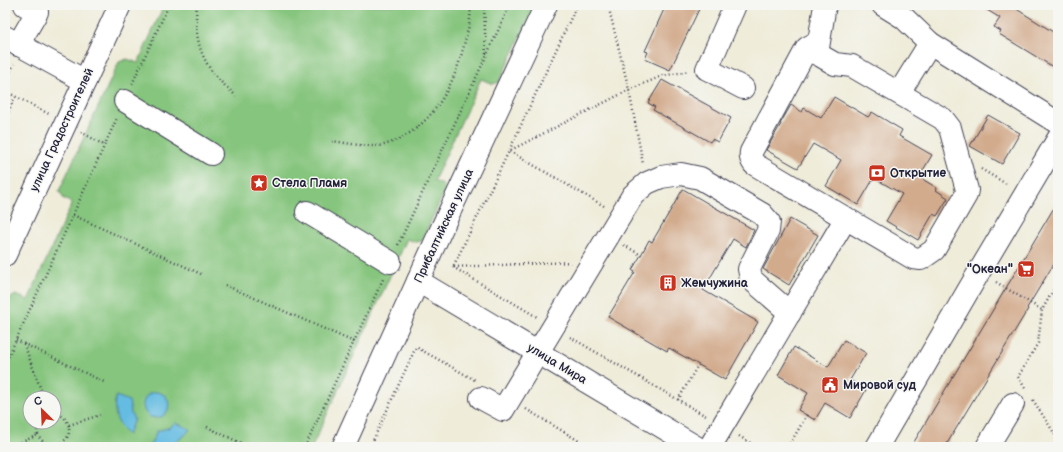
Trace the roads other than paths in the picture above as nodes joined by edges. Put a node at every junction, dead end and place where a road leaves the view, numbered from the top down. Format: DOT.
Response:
graph roads {
  1 [pos="25,5"];
  2 [pos="120,5"];
  3 [pos="546,5"];
  4 [pos="735,5"];
  5 [pos="825,5"];
  6 [pos="883,5"];
  7 [pos="12,41"];
  8 [pos="930,43"];
  9 [pos="814,48"];
  10 [pos="85,81"];
  11 [pos="743,88"];
  12 [pos="900,93"];
  13 [pos="125,101"];
  14 [pos="1058,123"];
  15 [pos="1058,139"];
  16 [pos="211,154"];
  17 [pos="306,212"];
  18 [pos="846,218"];
  19 [pos="5,255"];
  20 [pos="390,262"];
  21 [pos="418,281"];
  22 [pos="790,313"];
  23 [pos="538,353"];
  24 [pos="1023,396"];
  25 [pos="481,398"];
  26 [pos="344,447"];
  27 [pos="696,447"];
  28 [pos="710,447"];
  29 [pos="877,447"];
  30 [pos="987,447"];
  1 -- 7 [label="street"];
  2 -- 10 [label="street, улица Градостроителей"];
  3 -- 21 [label="street, Прибалтийская улица"];
  4 -- 11 [label="street"];
  5 -- 9 [label="street"];
  6 -- 8 [label="street"];
  7 -- 10 [label="street"];
  8 -- 12 [label="street"];
  8 -- 14 [label="street"];
  9 -- 12 [label="street"];
  9 -- 18 [label="street"];
  10 -- 19 [label="street, улица Градостроителей"];
  12 -- 18 [label="street"];
  13 -- 16 [label="street"];
  15 -- 29 [label="street"];
  17 -- 20 [label="street"];
  18 -- 22 [label="street"];
  21 -- 23 [label="street, улица Мира"];
  21 -- 26 [label="street, Прибалтийская улица"];
  22 -- 23 [label="street"];
  22 -- 28 [label="street"];
  23 -- 25 [label="street"];
  23 -- 27 [label="street, улица Мира"];
  24 -- 30 [label="street"];
}
